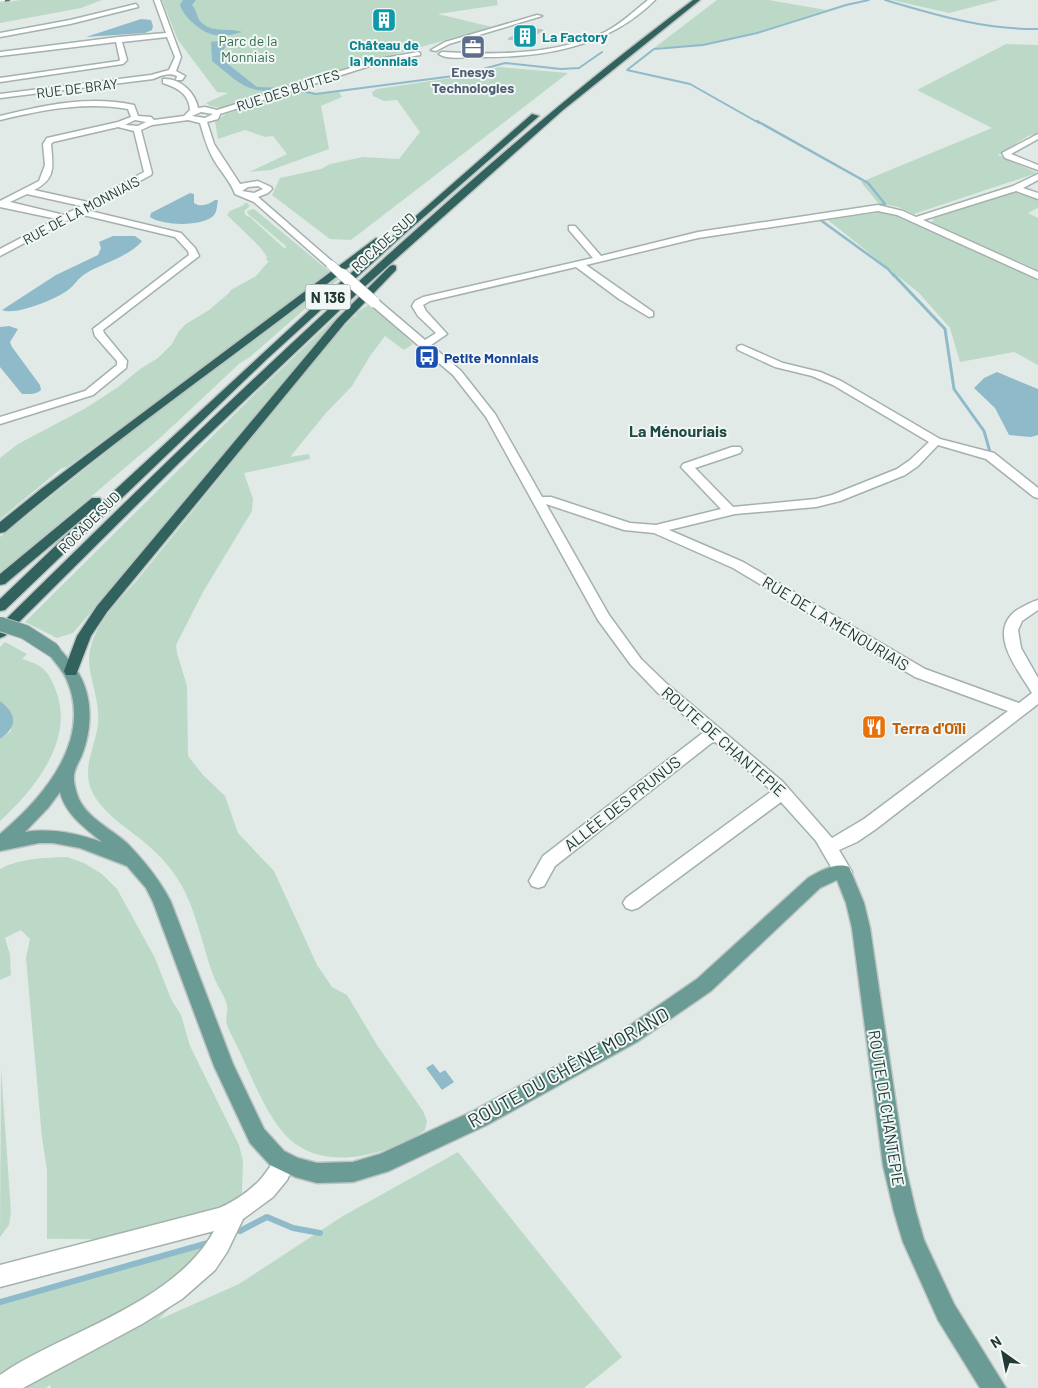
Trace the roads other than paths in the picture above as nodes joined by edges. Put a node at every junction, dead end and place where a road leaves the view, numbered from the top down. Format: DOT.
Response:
graph roads {
  1 [pos="157,0"];
  2 [pos="652,0"];
  3 [pos="684,0"];
  4 [pos="697,0"];
  5 [pos="136,6"];
  6 [pos="539,16"];
  7 [pos="649,26"];
  8 [pos="19,32"];
  9 [pos="0,35"];
  10 [pos="169,35"];
  11 [pos="118,39"];
  12 [pos="43,48"];
  13 [pos="434,50"];
  14 [pos="0,54"];
  15 [pos="442,54"];
  16 [pos="424,56"];
  17 [pos="172,72"];
  18 [pos="154,78"];
  19 [pos="178,78"];
  20 [pos="0,80"];
  21 [pos="166,81"];
  22 [pos="0,98"];
  23 [pos="204,110"];
  24 [pos="217,113"];
  25 [pos="539,113"];
  26 [pos="190,115"];
  27 [pos="0,118"];
  28 [pos="135,118"];
  29 [pos="203,120"];
  30 [pos="150,122"];
  31 [pos="120,124"];
  32 [pos="137,128"];
  33 [pos="1038,136"];
  34 [pos="1038,168"];
  35 [pos="1038,177"];
  36 [pos="236,185"];
  37 [pos="452,186"];
  38 [pos="1016,188"];
  39 [pos="26,191"];
  40 [pos="1038,196"];
  41 [pos="259,197"];
  42 [pos="1,204"];
  43 [pos="89,206"];
  44 [pos="448,206"];
  45 [pos="78,211"];
  46 [pos="65,218"];
  47 [pos="915,220"];
  48 [pos="572,228"];
  49 [pos="0,253"];
  50 [pos="599,259"];
  51 [pos="578,264"];
  52 [pos="1038,276"];
  53 [pos="649,314"];
  54 [pos="425,344"];
  55 [pos="742,348"];
  56 [pos="0,421"];
  57 [pos="936,442"];
  58 [pos="736,450"];
  59 [pos="131,479"];
  60 [pos="1038,494"];
  61 [pos="539,501"];
  62 [pos="730,511"];
  63 [pos="0,529"];
  64 [pos="656,529"];
  65 [pos="0,581"];
  66 [pos="1038,604"];
  67 [pos="0,607"];
  68 [pos="0,624"];
  69 [pos="0,632"];
  70 [pos="71,671"];
  71 [pos="1038,690"];
  72 [pos="1038,696"];
  73 [pos="1020,708"];
  74 [pos="714,732"];
  75 [pos="66,770"];
  76 [pos="783,792"];
  77 [pos="0,844"];
  78 [pos="830,847"];
  79 [pos="135,864"];
  80 [pos="843,872"];
  81 [pos="538,881"];
  82 [pos="632,903"];
  83 [pos="285,1163"];
  84 [pos="236,1213"];
  85 [pos="0,1276"];
  86 [pos="4,1388"];
  87 [pos="994,1388"];
  1 -- 10 [label="street"];
  2 -- 15 [label="street"];
  3 -- 7 [label="highway"];
  4 -- 44 [label="highway, ROCADE SUD / N 136"];
  5 -- 8 [label="street"];
  6 -- 13 [label="street"];
  8 -- 9 [label="street"];
  8 -- 12 [label="street"];
  10 -- 11 [label="street"];
  10 -- 17 [label="street"];
  11 -- 12 [label="street"];
  11 -- 20 [label="street"];
  12 -- 14 [label="street"];
  13 -- 15 [label="street"];
  13 -- 16 [label="street"];
  15 -- 16 [label="street"];
  16 -- 24 [label="street, RUE DES BUTTES"];
  17 -- 18 [label="street"];
  17 -- 19 [label="street"];
  18 -- 21 [label="street"];
  18 -- 22 [label="street, RUE DE BRAY"];
  19 -- 21 [label="street"];
  19 -- 23 [label="street"];
  21 -- 26 [label="street"];
  23 -- 24 [label="street"];
  23 -- 26 [label="street"];
  24 -- 29 [label="street, RUE DES BUTTES"];
  25 -- 37 [label="highway, ROCADE SUD / N 136"];
  26 -- 29 [label="street"];
  26 -- 30 [label="street"];
  27 -- 28 [label="street"];
  28 -- 30 [label="street"];
  28 -- 31 [label="street"];
  29 -- 36 [label="street"];
  30 -- 32 [label="street"];
  31 -- 32 [label="street"];
  31 -- 39 [label="street"];
  32 -- 43 [label="street, RUE DE LA MONNIAIS"];
  33 -- 34 [label="street"];
  35 -- 38 [label="street"];
  36 -- 41 [label="street, ROUTE DE CHANTEPIE"];
  36 -- 41 [label="street"];
  37 -- 59 [label="highway, ROCADE SUD / N 136"];
  37 -- 63 [label="highway"];
  38 -- 40 [label="street"];
  38 -- 47 [label="street"];
  39 -- 42 [label="street"];
  39 -- 43 [label="street"];
  41 -- 54 [label="street, ROUTE DE CHANTEPIE, bridge"];
  42 -- 46 [label="street"];
  43 -- 45 [label="street, RUE DE LA MONNIAIS"];
  44 -- 69 [label="highway, ROCADE SUD / N 136"];
  44 -- 70 [label="highway"];
  45 -- 46 [label="street, RUE DE LA MONNIAIS"];
  45 -- 56 [label="street"];
  46 -- 49 [label="street, RUE DE LA MONNIAIS"];
  47 -- 50 [label="street"];
  47 -- 52 [label="street"];
  48 -- 50 [label="street"];
  50 -- 51 [label="street"];
  51 -- 53 [label="street"];
  51 -- 54 [label="street"];
  54 -- 61 [label="street, ROUTE DE CHANTEPIE"];
  55 -- 57 [label="street"];
  57 -- 60 [label="street"];
  57 -- 62 [label="street, RUE DE LA MÉNOURIAIS"];
  58 -- 62 [label="street"];
  59 -- 65 [label="highway"];
  59 -- 67 [label="highway, ROCADE SUD / N 136"];
  61 -- 64 [label="street, RUE DE LA MÉNOURIAIS"];
  61 -- 74 [label="street, ROUTE DE CHANTEPIE"];
  62 -- 64 [label="street, RUE DE LA MÉNOURIAIS"];
  64 -- 73 [label="street, RUE DE LA MÉNOURIAIS"];
  66 -- 71 [label="street"];
  68 -- 70 [label="main road, bridge"];
  70 -- 75 [label="main road"];
  72 -- 73 [label="street"];
  73 -- 78 [label="street"];
  74 -- 76 [label="street, ROUTE DE CHANTEPIE"];
  74 -- 81 [label="street, ALLÉE DES PRUNUS"];
  75 -- 77 [label="main road"];
  75 -- 79 [label="main road, ROUTE DU CHÊNE MORAND"];
  76 -- 78 [label="street, ROUTE DE CHANTEPIE"];
  76 -- 82 [label="street"];
  77 -- 79 [label="main road, ROUTE DU CHÊNE MORAND"];
  78 -- 80 [label="street, ROUTE DE CHANTEPIE"];
  79 -- 83 [label="main road, ROUTE DU CHÊNE MORAND"];
  80 -- 83 [label="main road, ROUTE DU CHÊNE MORAND"];
  80 -- 87 [label="main road, ROUTE DE CHANTEPIE"];
  83 -- 84 [label="street"];
  84 -- 85 [label="street"];
  84 -- 86 [label="street"];
}
